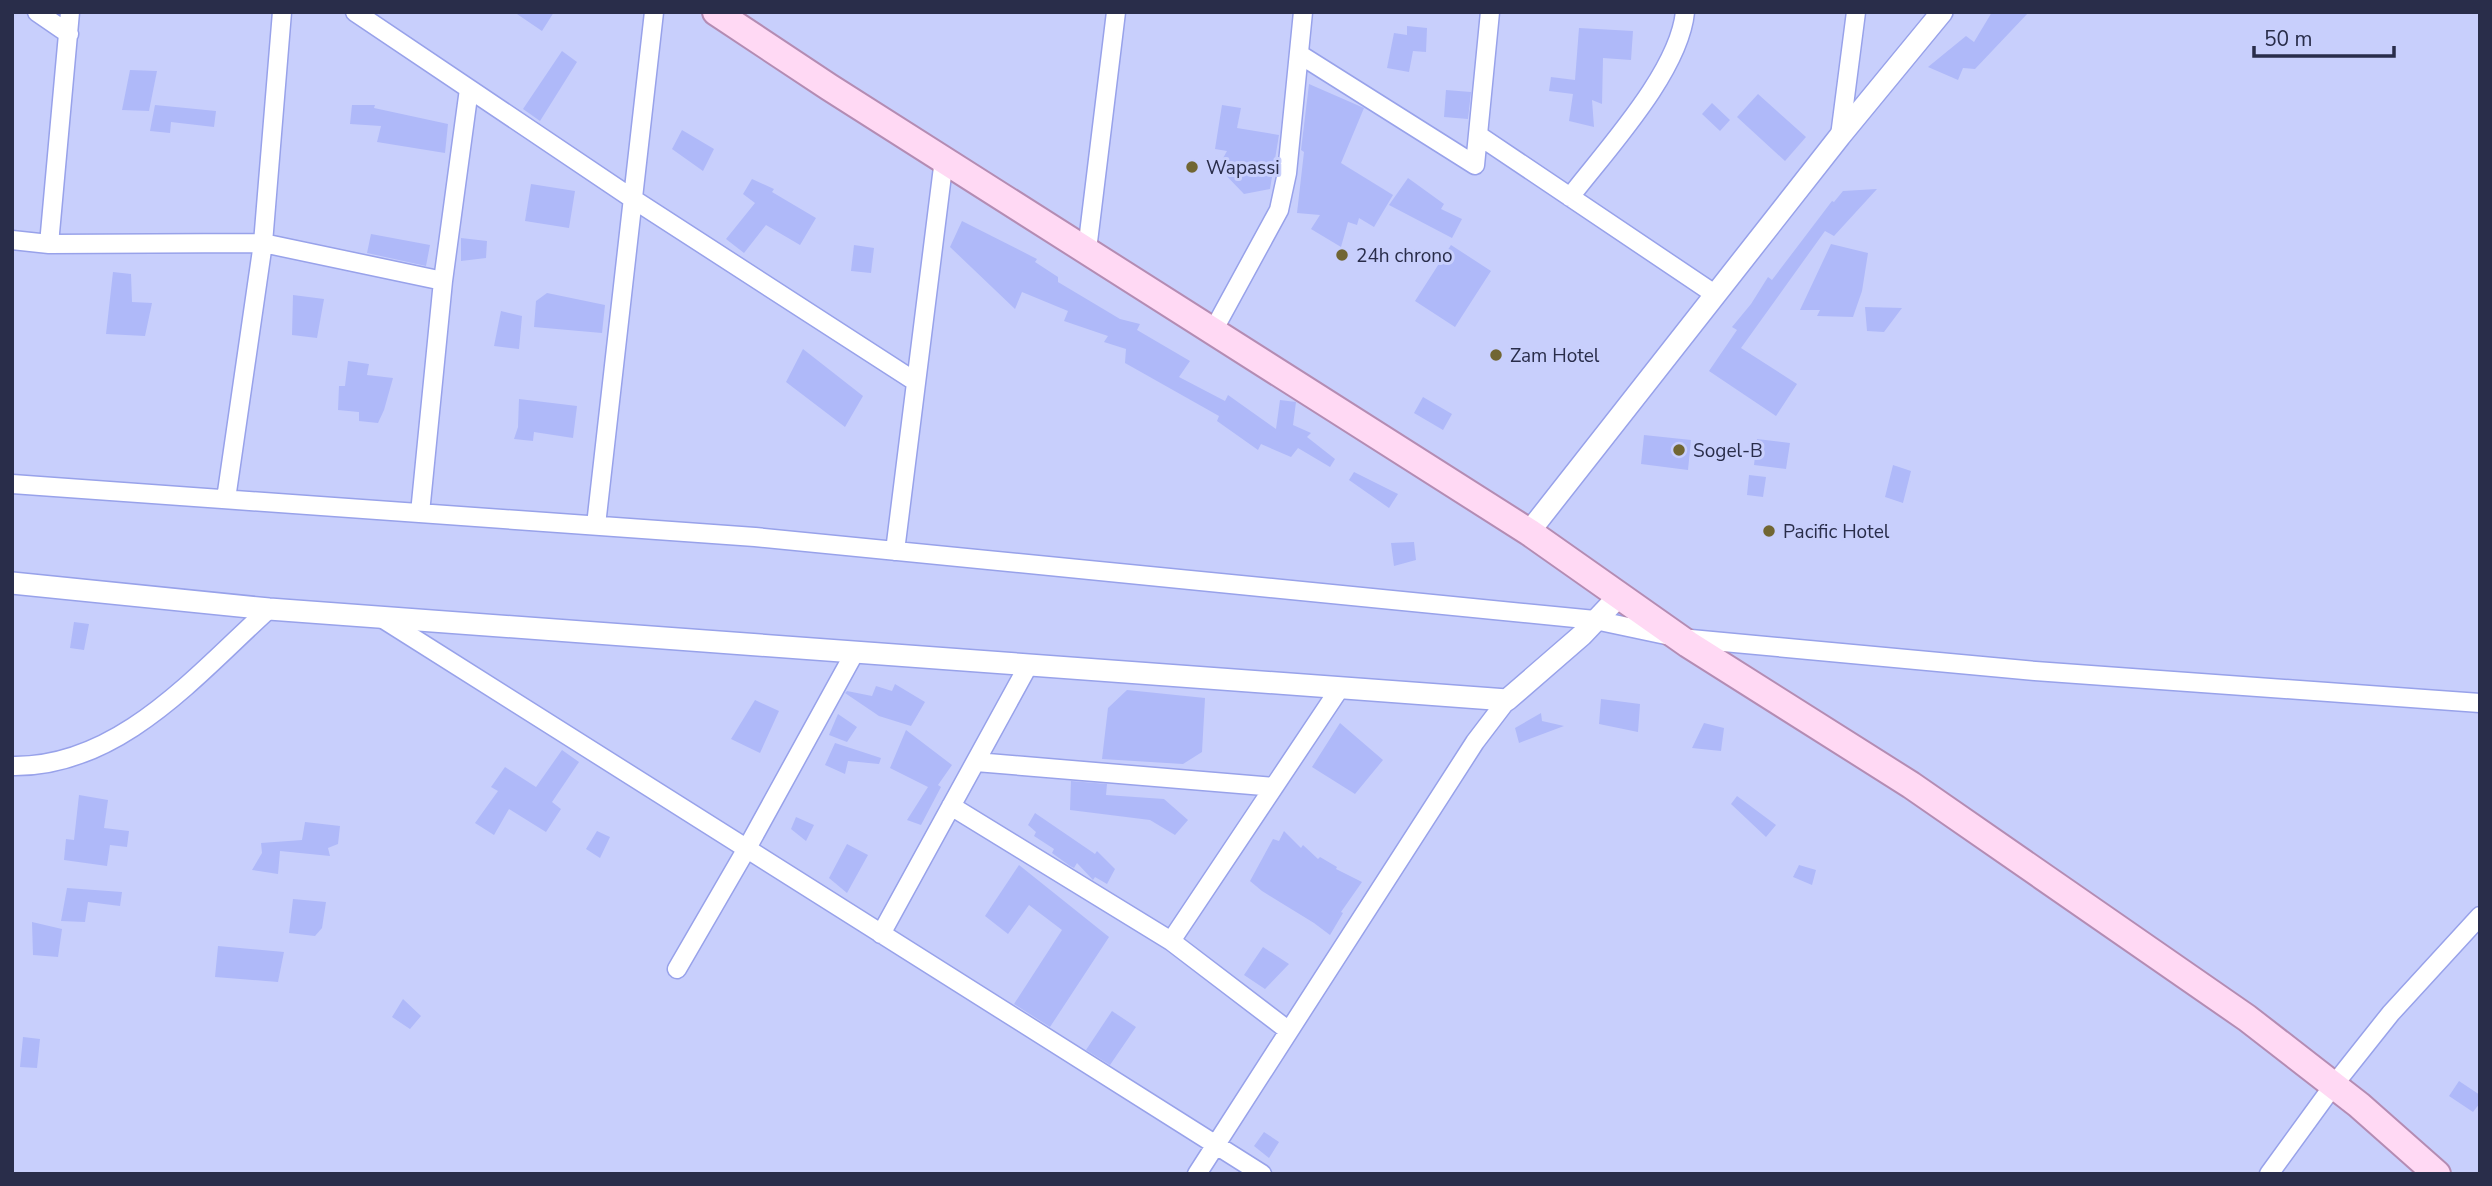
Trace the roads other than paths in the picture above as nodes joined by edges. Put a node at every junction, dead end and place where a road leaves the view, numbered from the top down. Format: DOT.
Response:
graph roads {
  1 [pos="37,12"];
  2 [pos="70,12"];
  3 [pos="282,12"];
  4 [pos="355,12"];
  5 [pos="654,12"];
  6 [pos="716,12"];
  7 [pos="1116,12"];
  8 [pos="1303,12"];
  9 [pos="1490,12"];
  10 [pos="1685,12"];
  11 [pos="1856,12"];
  12 [pos="1942,12"];
  13 [pos="69,34"];
  14 [pos="1299,54"];
  15 [pos="469,89"];
  16 [pos="1478,135"];
  17 [pos="1840,136"];
  18 [pos="944,159"];
  19 [pos="1570,197"];
  20 [pos="633,199"];
  21 [pos="12,240"];
  22 [pos="263,243"];
  23 [pos="49,244"];
  24 [pos="1087,250"];
  25 [pos="443,281"];
  26 [pos="1716,295"];
  27 [pos="1213,331"];
  28 [pos="916,382"];
  29 [pos="12,484"];
  30 [pos="226,499"];
  31 [pos="420,513"];
  32 [pos="596,525"];
  33 [pos="1529,532"];
  34 [pos="895,551"];
  35 [pos="12,583"];
  36 [pos="1619,596"];
  37 [pos="269,609"];
  38 [pos="380,617"];
  39 [pos="1595,620"];
  40 [pos="1681,638"];
  41 [pos="855,652"];
  42 [pos="1028,666"];
  43 [pos="1340,688"];
  44 [pos="1507,700"];
  45 [pos="2480,703"];
  46 [pos="976,762"];
  47 [pos="12,766"];
  48 [pos="1274,787"];
  49 [pos="951,806"];
  50 [pos="746,850"];
  51 [pos="2480,916"];
  52 [pos="881,934"];
  53 [pos="1171,941"];
  54 [pos="677,969"];
  55 [pos="1289,1031"];
  56 [pos="2333,1086"];
  57 [pos="1216,1143"];
  58 [pos="1197,1174"];
  59 [pos="1262,1174"];
  60 [pos="2269,1174"];
  61 [pos="2437,1174"];
  1 -- 13 [label="street"];
  2 -- 13 [label="street"];
  3 -- 22 [label="street"];
  4 -- 15 [label="street"];
  5 -- 20 [label="street"];
  6 -- 18 [label="main road"];
  7 -- 24 [label="street"];
  8 -- 14 [label="street"];
  9 -- 16 [label="street"];
  10 -- 19 [label="street"];
  11 -- 17 [label="street"];
  12 -- 17 [label="street"];
  13 -- 23 [label="street"];
  14 -- 16 [label="street"];
  14 -- 27 [label="street"];
  15 -- 20 [label="street"];
  15 -- 25 [label="street"];
  16 -- 19 [label="street"];
  17 -- 26 [label="street"];
  18 -- 24 [label="main road"];
  18 -- 28 [label="street"];
  19 -- 26 [label="street"];
  20 -- 28 [label="street"];
  20 -- 32 [label="street"];
  21 -- 23 [label="street"];
  22 -- 23 [label="street"];
  22 -- 25 [label="street"];
  22 -- 30 [label="street"];
  24 -- 27 [label="main road"];
  25 -- 31 [label="street"];
  26 -- 33 [label="street"];
  27 -- 33 [label="main road"];
  28 -- 34 [label="street"];
  29 -- 30 [label="street"];
  30 -- 31 [label="street"];
  31 -- 32 [label="street"];
  32 -- 34 [label="street"];
  33 -- 36 [label="main road"];
  34 -- 39 [label="street"];
  35 -- 37 [label="street"];
  36 -- 39 [label="street"];
  36 -- 40 [label="main road"];
  37 -- 38 [label="street"];
  37 -- 47 [label="street"];
  38 -- 41 [label="street"];
  38 -- 50 [label="street"];
  39 -- 40 [label="street"];
  39 -- 44 [label="street"];
  40 -- 45 [label="street"];
  40 -- 56 [label="main road"];
  41 -- 42 [label="street"];
  41 -- 50 [label="street"];
  42 -- 43 [label="street"];
  42 -- 46 [label="street"];
  43 -- 44 [label="street"];
  43 -- 48 [label="street"];
  44 -- 55 [label="street"];
  46 -- 48 [label="street"];
  46 -- 49 [label="street"];
  48 -- 53 [label="street"];
  49 -- 52 [label="street"];
  49 -- 53 [label="street"];
  50 -- 52 [label="street"];
  50 -- 54 [label="street"];
  51 -- 56 [label="street"];
  52 -- 57 [label="street"];
  53 -- 55 [label="street"];
  55 -- 57 [label="street"];
  56 -- 60 [label="street"];
  56 -- 61 [label="main road"];
  57 -- 58 [label="street"];
  57 -- 59 [label="street"];
}
